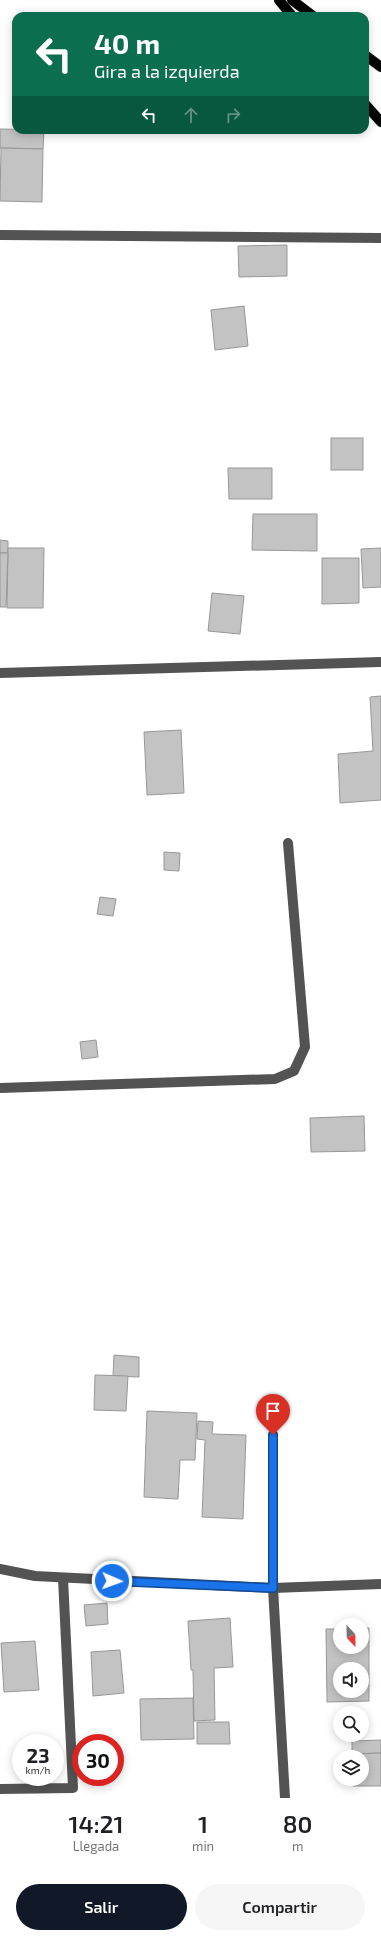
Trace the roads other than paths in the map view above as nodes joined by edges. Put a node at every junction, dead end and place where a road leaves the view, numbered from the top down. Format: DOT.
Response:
graph roads {
  1 [pos="279,0"];
  2 [pos="292,0"];
  3 [pos="289,12"];
  4 [pos="308,12"];
  5 [pos="369,58"];
  6 [pos="381,67"];
  7 [pos="369,108"];
  8 [pos="381,122"];
  9 [pos="0,235"];
  10 [pos="381,238"];
  11 [pos="381,662"];
  12 [pos="0,673"];
  13 [pos="288,843"];
  14 [pos="0,1088"];
  15 [pos="273,1435"];
  16 [pos="0,1569"];
  17 [pos="63,1578"];
  18 [pos="381,1584"];
  19 [pos="273,1588"];
  20 [pos="0,1789"];
  21 [pos="285,1798"];
  1 -- 3 [label="main road"];
  2 -- 4 [label="main road"];
  5 -- 6 [label="main road"];
  7 -- 8 [label="main road"];
  9 -- 10 [label="street"];
  11 -- 12 [label="street"];
  13 -- 14 [label="street"];
  15 -- 19 [label="street"];
  16 -- 17 [label="street"];
  17 -- 19 [label="street"];
  17 -- 20 [label="street"];
  18 -- 19 [label="street"];
  19 -- 21 [label="street"];
}
